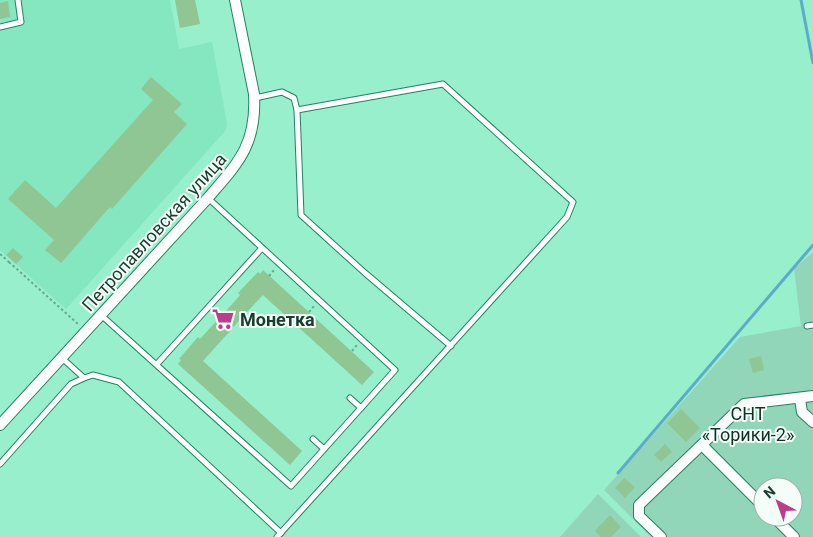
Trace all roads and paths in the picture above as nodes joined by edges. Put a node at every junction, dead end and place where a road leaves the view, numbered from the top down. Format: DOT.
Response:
graph roads {
  1 [pos="18,0"];
  2 [pos="235,0"];
  3 [pos="0,27"];
  4 [pos="254,98"];
  5 [pos="297,110"];
  6 [pos="208,198"];
  7 [pos="262,248"];
  8 [pos="0,254"];
  9 [pos="275,269"];
  10 [pos="269,276"];
  11 [pos="316,305"];
  12 [pos="309,312"];
  13 [pos="101,315"];
  14 [pos="78,324"];
  15 [pos="358,343"];
  16 [pos="451,346"];
  17 [pos="352,351"];
  18 [pos="62,358"];
  19 [pos="156,364"];
  20 [pos="84,378"];
  21 [pos="813,396"];
  22 [pos="350,398"];
  23 [pos="800,399"];
  24 [pos="361,408"];
  25 [pos="813,422"];
  26 [pos="0,425"];
  27 [pos="313,439"];
  28 [pos="702,445"];
  29 [pos="324,450"];
  30 [pos="0,464"];
  31 [pos="753,496"];
  32 [pos="784,527"];
  33 [pos="279,535"];
  34 [pos="661,537"];
  35 [pos="794,537"];
  1 -- 3 [label="lane"];
  2 -- 4 [label="street, Петропавловская улица"];
  4 -- 5 [label="lane"];
  4 -- 6 [label="street, Петропавловская улица"];
  5 -- 16 [label="lane"];
  5 -- 16 [label="lane"];
  6 -- 7 [label="lane"];
  6 -- 13 [label="street, Петропавловская улица"];
  7 -- 19 [label="lane"];
  7 -- 24 [label="lane"];
  8 -- 14 [label="path"];
  9 -- 10 [label="path"];
  11 -- 12 [label="path"];
  13 -- 18 [label="street, Петропавловская улица"];
  13 -- 19 [label="lane"];
  15 -- 17 [label="path"];
  16 -- 33 [label="lane"];
  18 -- 20 [label="lane"];
  18 -- 26 [label="street, Петропавловская улица"];
  19 -- 29 [label="lane"];
  20 -- 30 [label="lane"];
  20 -- 33 [label="lane"];
  21 -- 23 [label="street"];
  22 -- 24 [label="lane"];
  23 -- 25 [label="street"];
  23 -- 28 [label="street"];
  24 -- 29 [label="lane"];
  27 -- 29 [label="lane"];
  28 -- 31 [label="street"];
  28 -- 34 [label="street"];
  32 -- 35 [label="street"];
}
